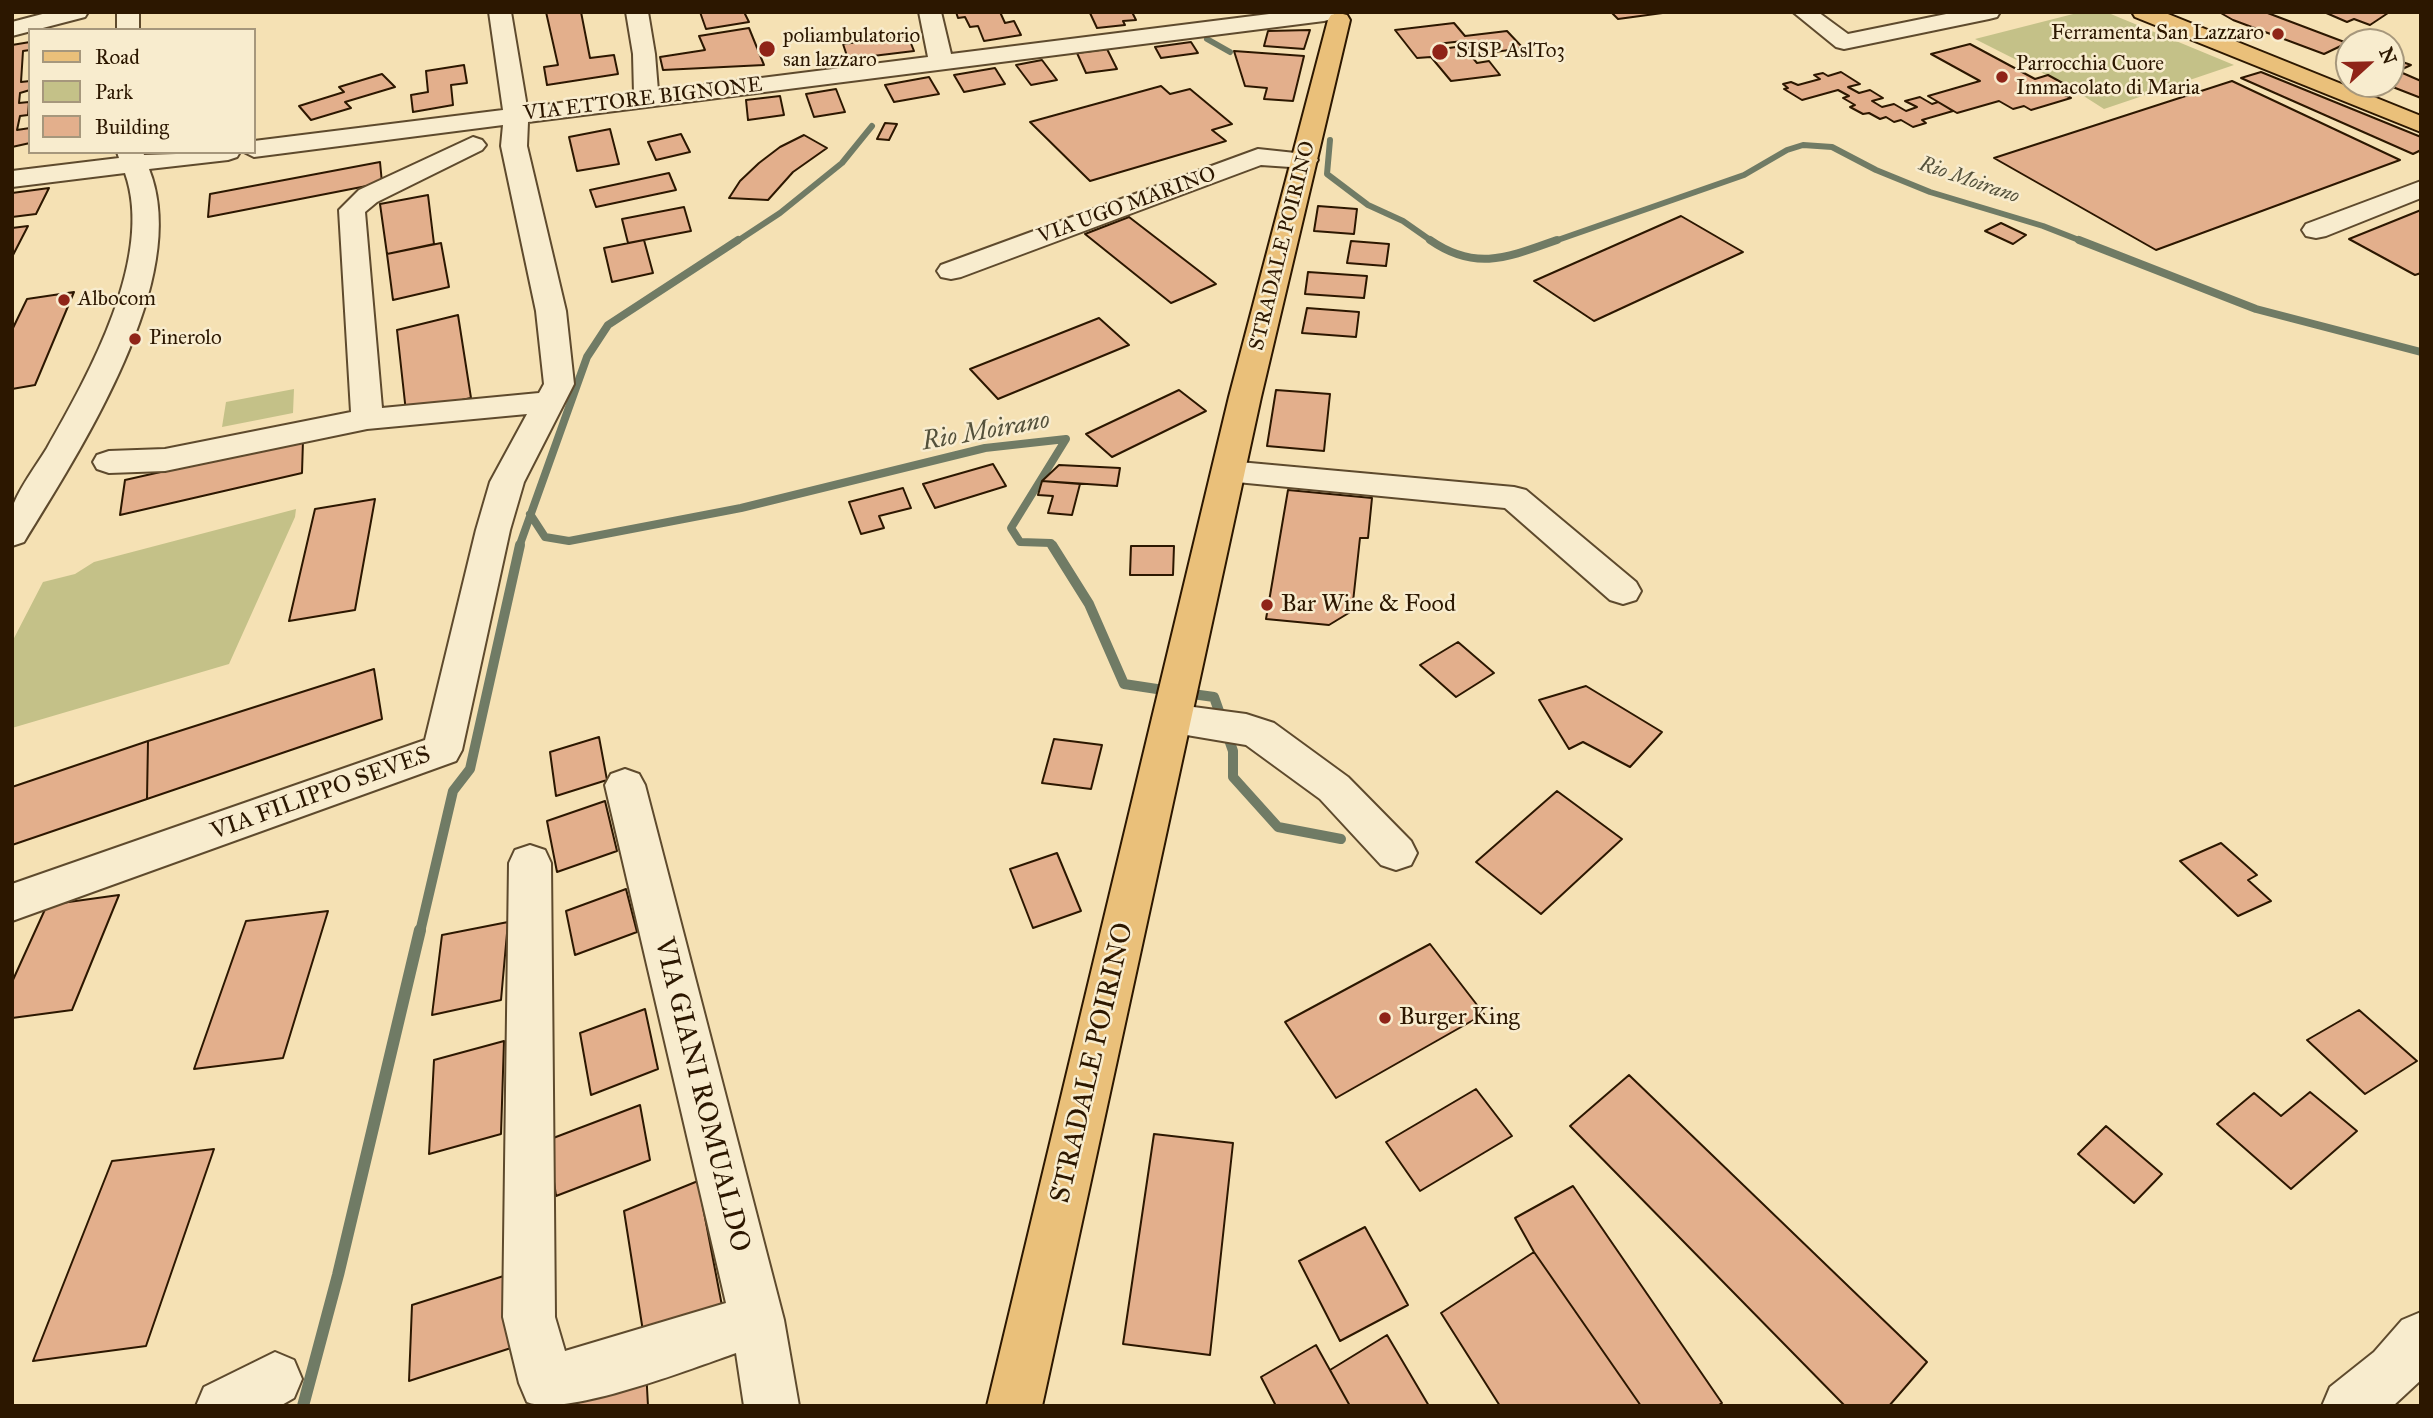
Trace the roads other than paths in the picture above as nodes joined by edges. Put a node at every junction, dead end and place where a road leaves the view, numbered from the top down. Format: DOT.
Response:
graph roads {
  1 [pos="77,12"];
  2 [pos="500,12"];
  3 [pos="637,12"];
  4 [pos="930,12"];
  5 [pos="1804,12"];
  6 [pos="1989,12"];
  7 [pos="2143,12"];
  8 [pos="1336,15"];
  9 [pos="1204,21"];
  10 [pos="12,29"];
  11 [pos="941,62"];
  12 [pos="646,100"];
  13 [pos="516,117"];
  14 [pos="2421,125"];
  15 [pos="473,145"];
  16 [pos="256,149"];
  17 [pos="196,154"];
  18 [pos="132,158"];
  19 [pos="1305,160"];
  20 [pos="12,179"];
  21 [pos="2421,189"];
  22 [pos="2316,230"];
  23 [pos="951,271"];
  24 [pos="550,402"];
  25 [pos="367,419"];
  26 [pos="109,462"];
  27 [pos="1228,472"];
  28 [pos="12,534"];
  29 [pos="1623,591"];
  30 [pos="1183,702"];
  31 [pos="625,785"];
  32 [pos="1396,853"];
  33 [pos="530,863"];
  34 [pos="12,903"];
  35 [pos="757,1320"];
  36 [pos="2421,1339"];
  37 [pos="275,1379"];
  38 [pos="223,1406"];
  39 [pos="772,1406"];
  40 [pos="1014,1406"];
  41 [pos="2349,1406"];
  1 -- 10 [label="street"];
  2 -- 13 [label="street"];
  3 -- 12 [label="street"];
  4 -- 11 [label="street"];
  5 -- 6 [label="street"];
  7 -- 14 [label="main road"];
  8 -- 9 [label="street, VIA ETTORE BIGNONE"];
  8 -- 19 [label="main road, STRADALE POIRINO"];
  9 -- 11 [label="street, VIA ETTORE BIGNONE"];
  11 -- 12 [label="street, VIA ETTORE BIGNONE"];
  12 -- 13 [label="street, VIA ETTORE BIGNONE"];
  13 -- 16 [label="street, VIA ETTORE BIGNONE"];
  13 -- 24 [label="street"];
  15 -- 25 [label="street"];
  17 -- 18 [label="street"];
  18 -- 20 [label="street"];
  18 -- 28 [label="street"];
  19 -- 23 [label="street, VIA UGO MARINO"];
  19 -- 27 [label="main road, STRADALE POIRINO"];
  21 -- 22 [label="street"];
  24 -- 25 [label="street"];
  24 -- 34 [label="street, VIA FILIPPO SEVES"];
  25 -- 26 [label="street"];
  27 -- 29 [label="street"];
  27 -- 30 [label="main road, STRADALE POIRINO"];
  30 -- 32 [label="street"];
  30 -- 40 [label="main road, STRADALE POIRINO"];
  31 -- 35 [label="street, VIA GIANI ROMUALDO"];
  33 -- 35 [label="street"];
  35 -- 39 [label="street, VIA GIANI ROMUALDO"];
  36 -- 41 [label="street"];
  37 -- 38 [label="street"];
}
